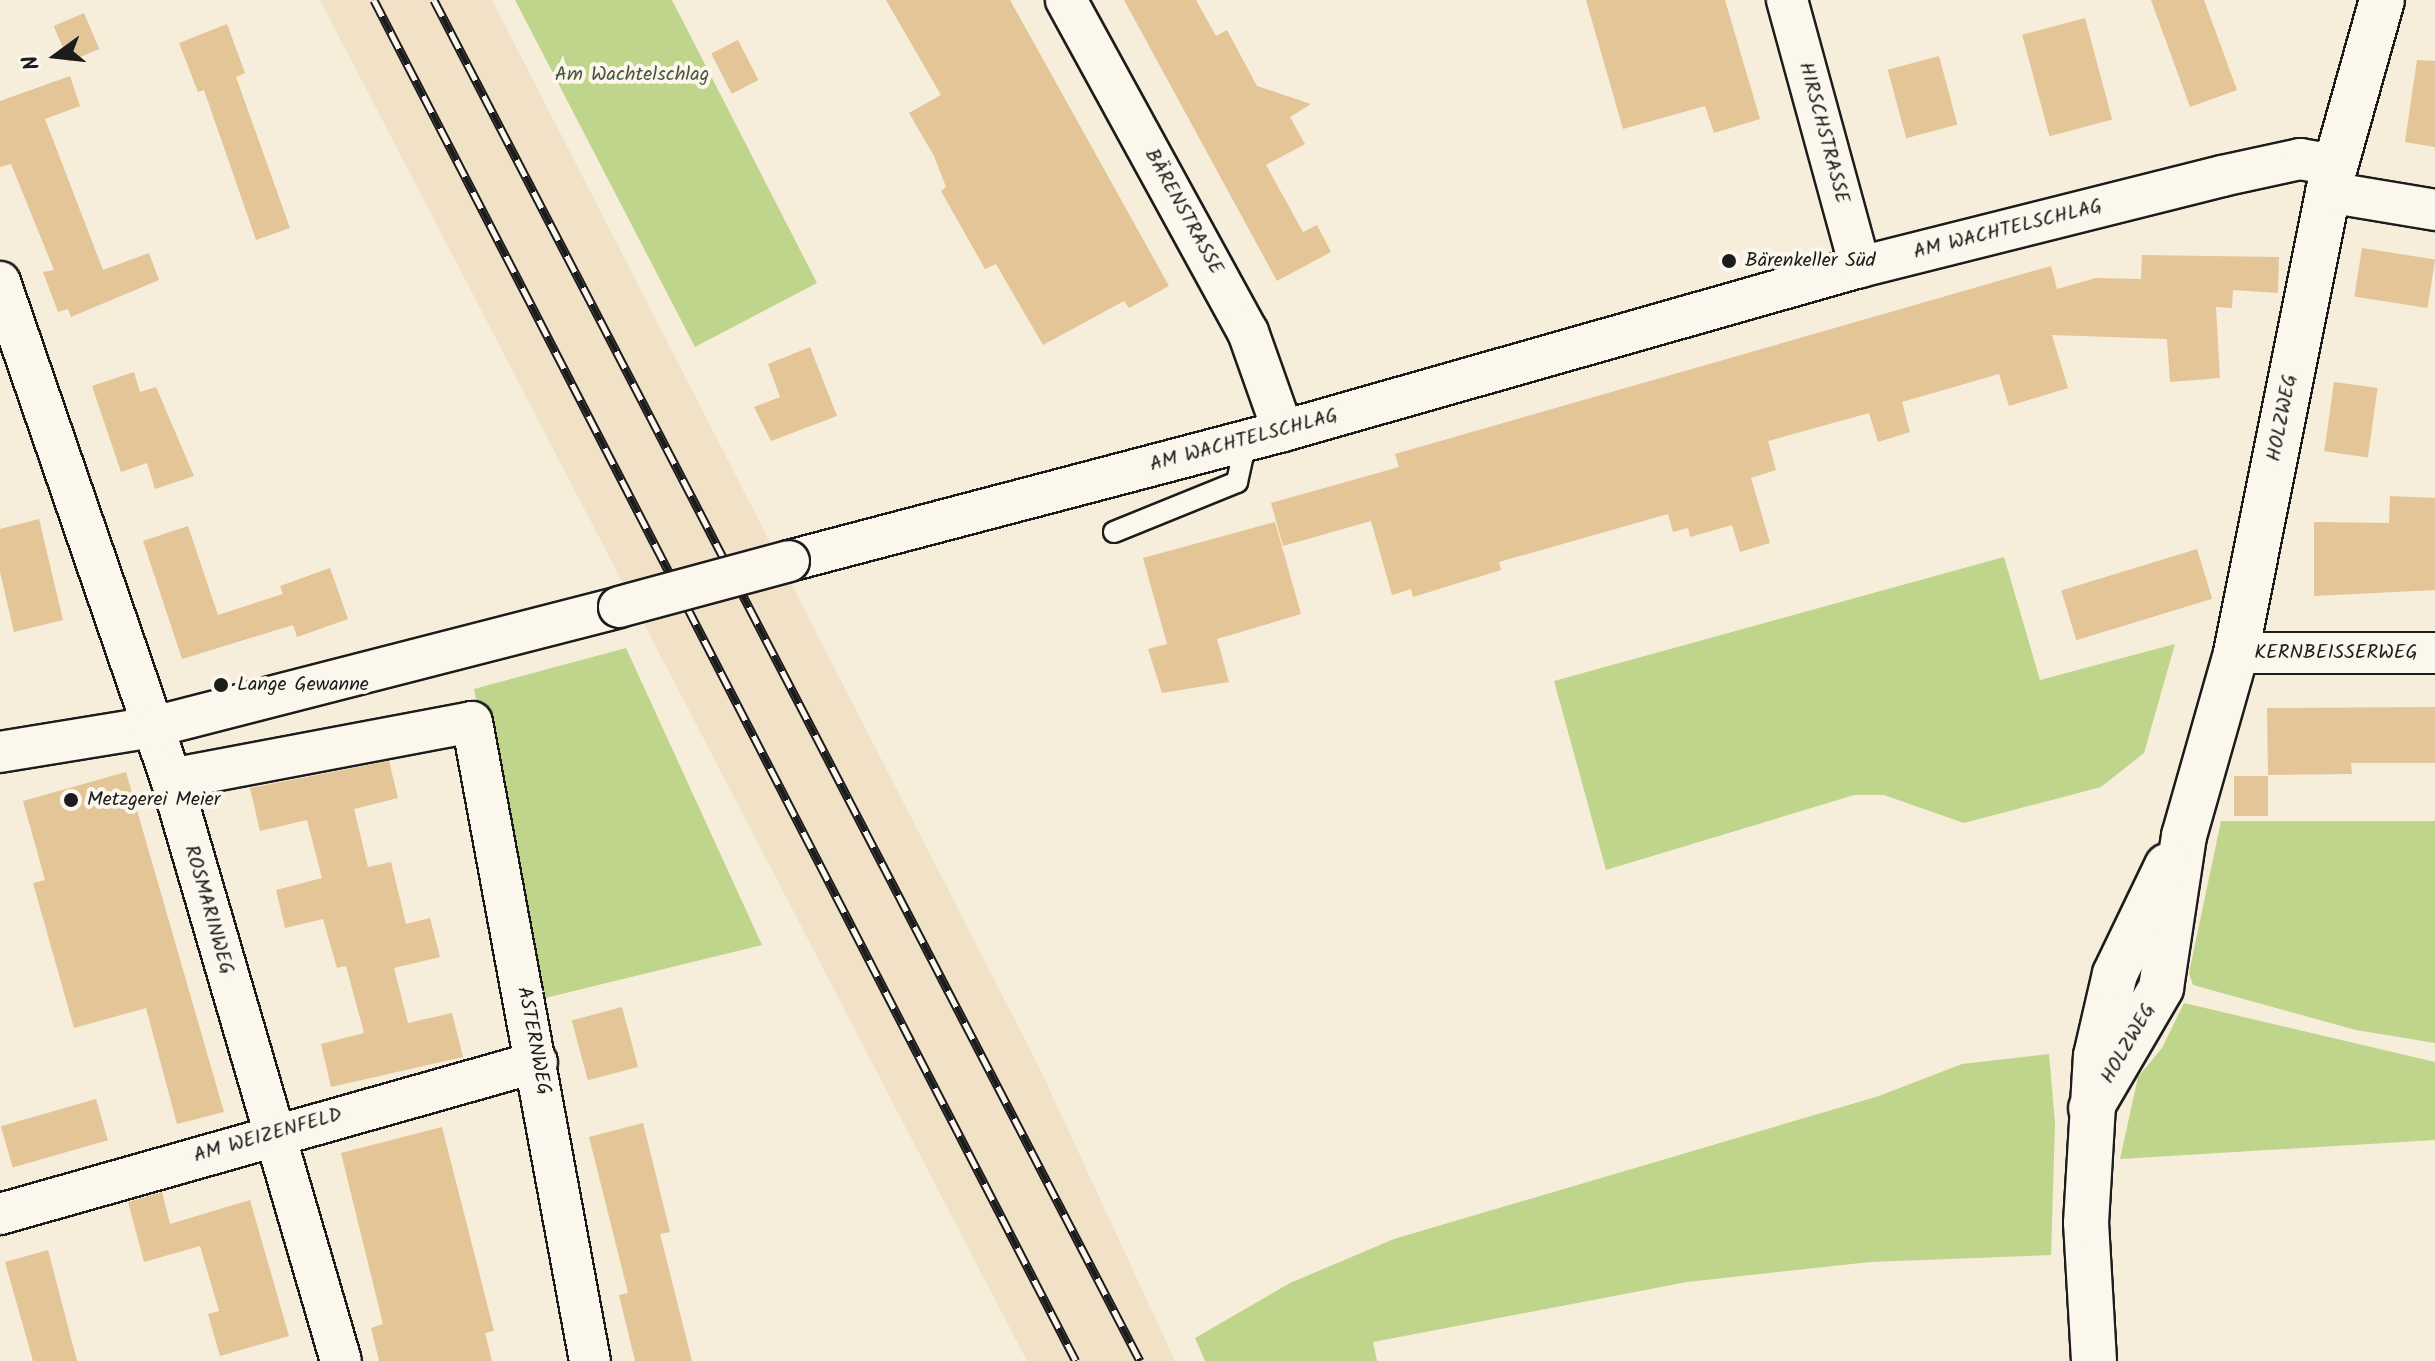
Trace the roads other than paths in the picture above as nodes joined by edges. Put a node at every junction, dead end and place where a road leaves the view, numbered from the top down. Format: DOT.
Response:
graph roads {
  1 [pos="1066,0"];
  2 [pos="1787,0"];
  3 [pos="2382,0"];
  4 [pos="2331,179"];
  5 [pos="2435,210"];
  6 [pos="1860,267"];
  7 [pos="0,282"];
  8 [pos="1264,436"];
  9 [pos="1114,532"];
  10 [pos="2236,653"];
  11 [pos="2435,653"];
  12 [pos="153,727"];
  13 [pos="0,752"];
  14 [pos="171,779"];
  15 [pos="537,1062"];
  16 [pos="273,1134"];
  17 [pos="0,1214"];
  18 [pos="341,1361"];
  19 [pos="590,1361"];
  20 [pos="2094,1361"];
  1 -- 8 [label="street, BÄRENSTRASSE"];
  2 -- 6 [label="street, HIRSCHSTRASSE"];
  3 -- 4 [label="street, HOLZWEG"];
  4 -- 5 [label="street, AM WACHTELSCHLAG"];
  4 -- 6 [label="street, AM WACHTELSCHLAG"];
  4 -- 10 [label="street, HOLZWEG"];
  6 -- 8 [label="street, AM WACHTELSCHLAG"];
  7 -- 12 [label="street, ROSMARINWEG"];
  8 -- 9 [label="lane"];
  8 -- 12 [label="street, AM WACHTELSCHLAG, bridge"];
  10 -- 11 [label="street, KERNBEISSERWEG"];
  10 -- 20 [label="street, HOLZWEG"];
  12 -- 13 [label="street, AM WACHTELSCHLAG"];
  12 -- 14 [label="street, ROSMARINWEG"];
  14 -- 15 [label="street, ASTERNWEG"];
  14 -- 16 [label="street, ROSMARINWEG"];
  15 -- 16 [label="street, AM WEIZENFELD"];
  15 -- 19 [label="street, ASTERNWEG"];
  16 -- 17 [label="street, AM WEIZENFELD"];
  16 -- 18 [label="street, ROSMARINWEG"];
}
